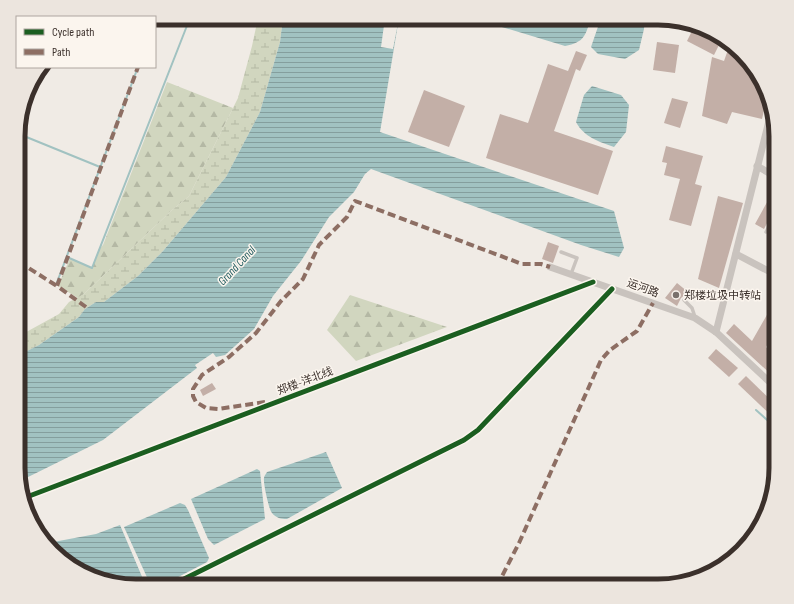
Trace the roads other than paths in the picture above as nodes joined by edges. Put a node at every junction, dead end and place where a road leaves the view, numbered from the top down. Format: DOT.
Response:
graph roads {
  1 [pos="768,124"];
  2 [pos="757,166"];
  3 [pos="769,173"];
  4 [pos="769,227"];
  5 [pos="766,232"];
  6 [pos="561,252"];
  7 [pos="736,254"];
  8 [pos="550,267"];
  9 [pos="769,272"];
  10 [pos="571,274"];
  11 [pos="593,282"];
  12 [pos="612,288"];
  13 [pos="684,300"];
  14 [pos="695,318"];
  15 [pos="716,332"];
  16 [pos="769,381"];
  17 [pos="29,496"];
  18 [pos="184,579"];
  1 -- 2 [label="street"];
  2 -- 3 [label="street"];
  2 -- 7 [label="street"];
  4 -- 5 [label="lane"];
  6 -- 10 [label="lane"];
  7 -- 9 [label="street"];
  7 -- 15 [label="street"];
  8 -- 10 [label="street, 运河路"];
  10 -- 11 [label="street, 运河路"];
  11 -- 12 [label="street, 运河路"];
  11 -- 17 [label="street, 郑楼-洋北线"];
  12 -- 14 [label="street, 运河路"];
  12 -- 18 [label="street"];
  13 -- 14 [label="lane"];
  14 -- 15 [label="street, 运河路"];
  15 -- 16 [label="street, 运河路"];
}
